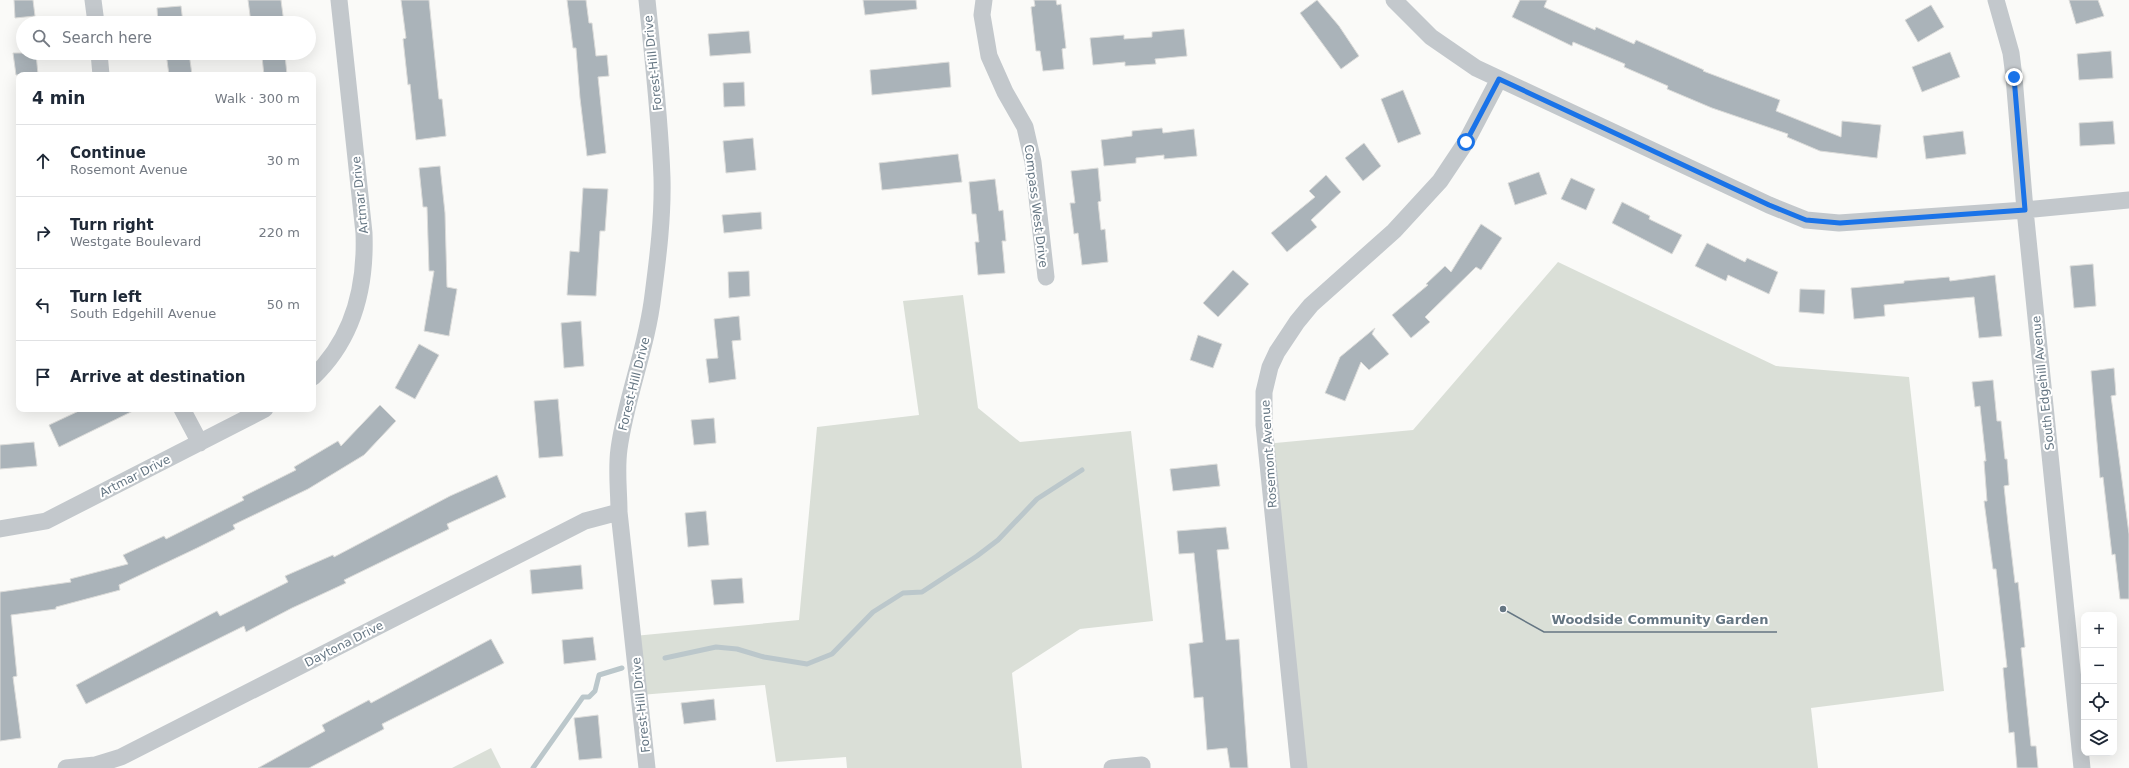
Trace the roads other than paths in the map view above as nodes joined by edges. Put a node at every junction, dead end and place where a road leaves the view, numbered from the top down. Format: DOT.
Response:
graph roads {
  1 [pos="93,0"];
  2 [pos="339,0"];
  3 [pos="646,0"];
  4 [pos="984,0"];
  5 [pos="1394,0"];
  6 [pos="1996,0"];
  7 [pos="95,16"];
  8 [pos="100,60"];
  9 [pos="101,72"];
  10 [pos="1499,79"];
  11 [pos="2129,200"];
  12 [pos="2025,210"];
  13 [pos="1046,278"];
  14 [pos="316,373"];
  15 [pos="184,412"];
  16 [pos="259,412"];
  17 [pos="200,443"];
  18 [pos="619,512"];
  19 [pos="0,528"];
  20 [pos="66,768"];
  21 [pos="648,768"];
  22 [pos="1112,768"];
  23 [pos="1142,768"];
  24 [pos="1299,768"];
  25 [pos="2082,768"];
  1 -- 7 [label="street"];
  2 -- 14 [label="street, Artmar Drive"];
  3 -- 18 [label="street, Forest-Hill Drive"];
  4 -- 13 [label="street, Compass West Drive"];
  5 -- 10 [label="street"];
  6 -- 12 [label="street, South Edgehill Avenue"];
  8 -- 9 [label="street"];
  10 -- 12 [label="street"];
  10 -- 24 [label="street, Rosemont Avenue"];
  11 -- 12 [label="street"];
  12 -- 25 [label="street, South Edgehill Avenue"];
  15 -- 17 [label="street"];
  16 -- 17 [label="street, Artmar Drive"];
  17 -- 19 [label="street, Artmar Drive"];
  18 -- 20 [label="street, Daytona Drive"];
  18 -- 21 [label="street, Forest-Hill Drive"];
  22 -- 23 [label="street"];
}
